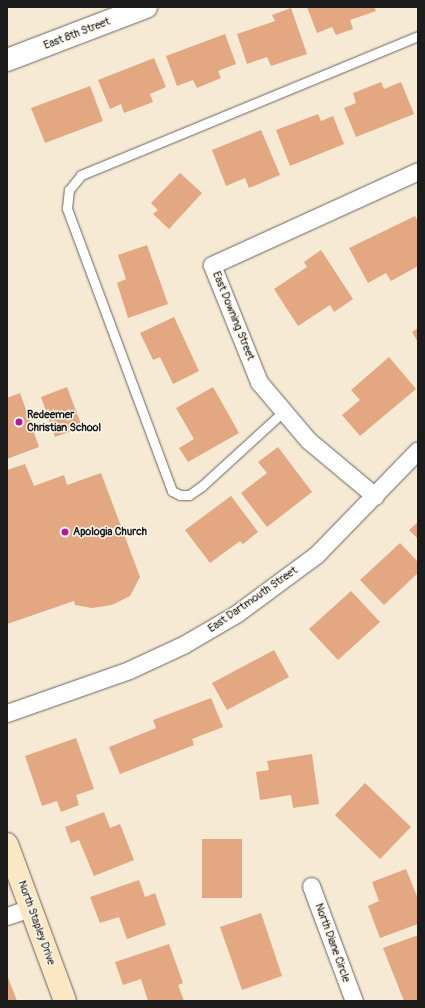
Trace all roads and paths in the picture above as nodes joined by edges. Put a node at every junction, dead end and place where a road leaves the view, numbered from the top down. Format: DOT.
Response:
graph roads {
  1 [pos="146,7"];
  2 [pos="418,36"];
  3 [pos="7,60"];
  4 [pos="418,171"];
  5 [pos="284,411"];
  6 [pos="418,450"];
  7 [pos="375,496"];
  8 [pos="7,713"];
  9 [pos="7,844"];
  10 [pos="311,886"];
  11 [pos="30,908"];
  12 [pos="7,916"];
  13 [pos="64,1001"];
  14 [pos="354,1001"];
  1 -- 3 [label="street, East 8th Street"];
  2 -- 5 [label="lane"];
  4 -- 5 [label="street, East Downing Street"];
  5 -- 7 [label="street, East Downing Street"];
  6 -- 7 [label="street, East Dartmouth Street"];
  7 -- 8 [label="street, East Dartmouth Street"];
  9 -- 11 [label="main road, North Stapley Drive"];
  10 -- 14 [label="street, North Diane Circle"];
  11 -- 12 [label="street"];
  11 -- 13 [label="main road, North Stapley Drive"];
}
